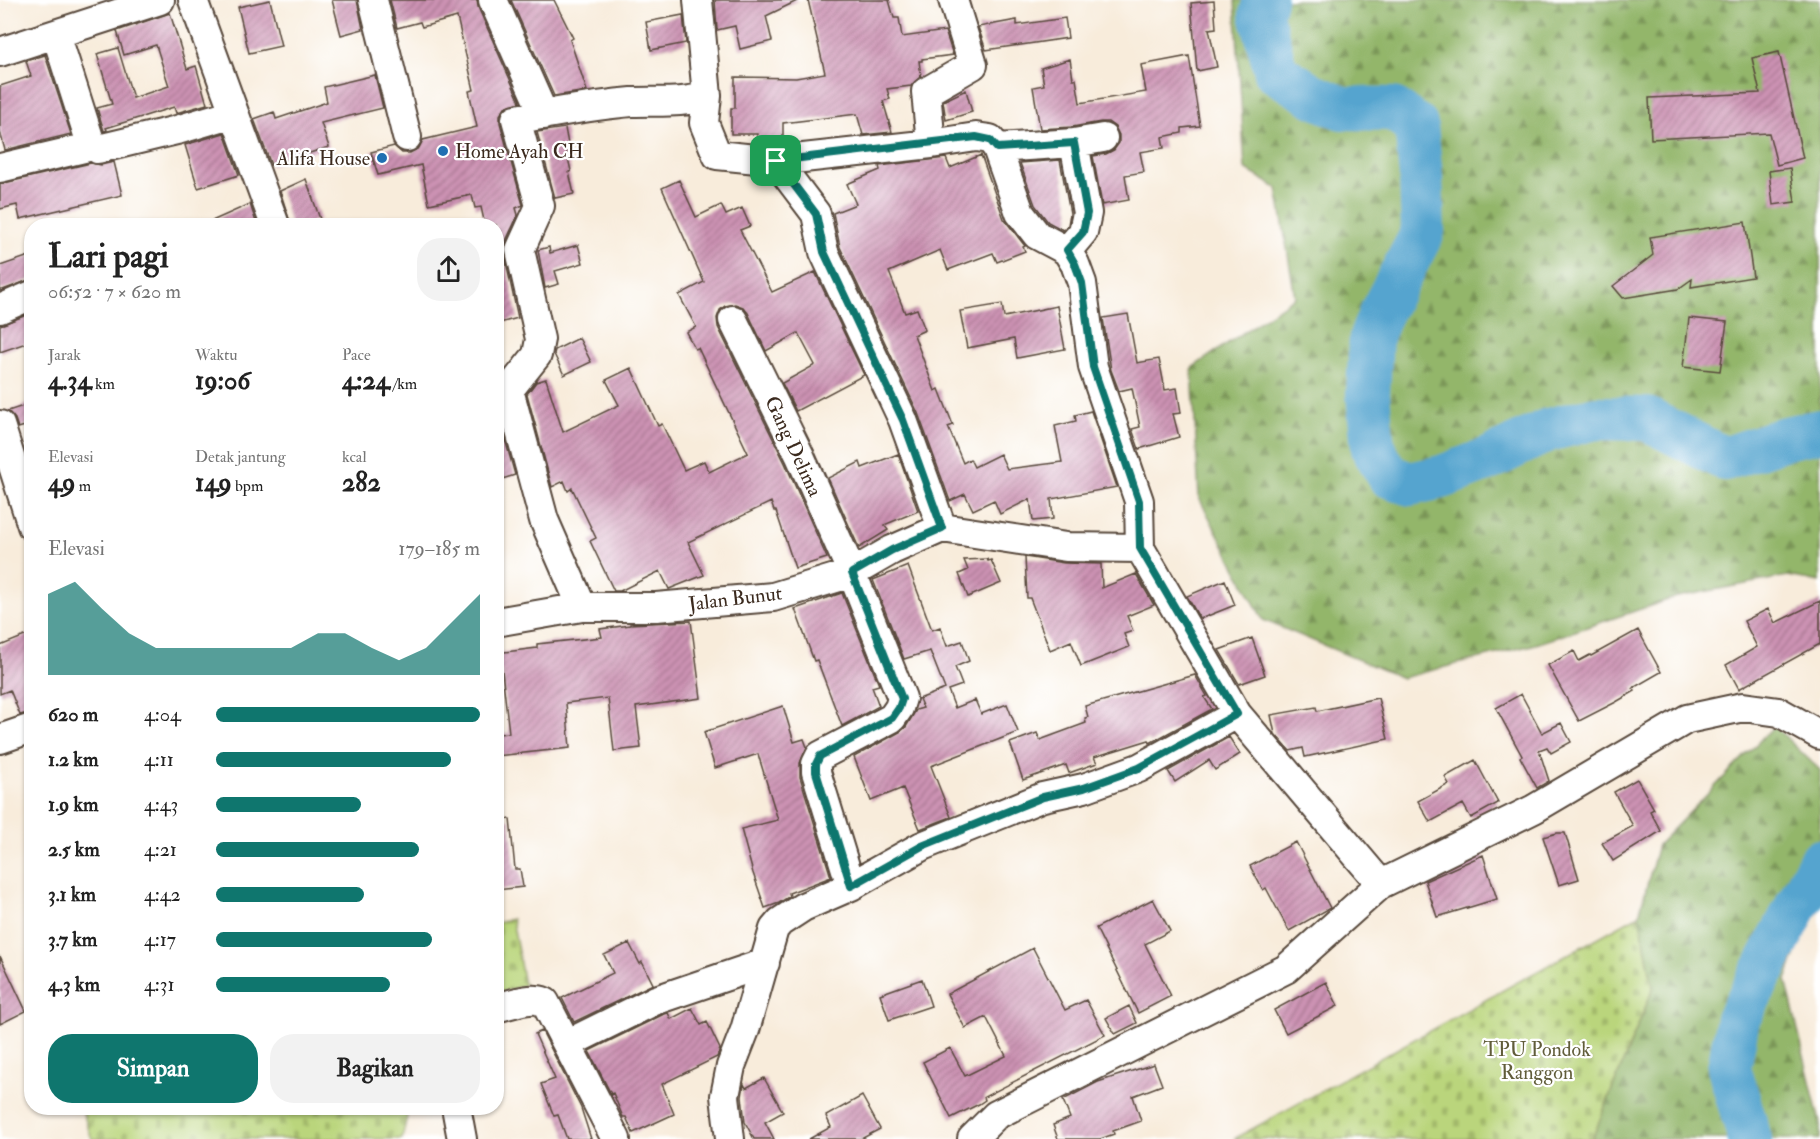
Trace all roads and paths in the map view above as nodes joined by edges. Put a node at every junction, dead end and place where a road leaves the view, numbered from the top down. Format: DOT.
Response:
graph roads {
  1 [pos="160,0"];
  2 [pos="193,0"];
  3 [pos="373,0"];
  4 [pos="493,0"];
  5 [pos="698,0"];
  6 [pos="953,0"];
  7 [pos="129,4"];
  8 [pos="56,34"];
  9 [pos="0,52"];
  10 [pos="707,96"];
  11 [pos="234,112"];
  12 [pos="544,115"];
  13 [pos="407,137"];
  14 [pos="1103,138"];
  15 [pos="1074,143"];
  16 [pos="931,144"];
  17 [pos="93,146"];
  18 [pos="997,148"];
  19 [pos="776,161"];
  20 [pos="0,168"];
  21 [pos="272,218"];
  22 [pos="1067,250"];
  23 [pos="24,298"];
  24 [pos="0,309"];
  25 [pos="733,321"];
  26 [pos="0,425"];
  27 [pos="24,500"];
  28 [pos="942,528"];
  29 [pos="1140,548"];
  30 [pos="852,573"];
  31 [pos="582,607"];
  32 [pos="504,621"];
  33 [pos="1237,714"];
  34 [pos="24,731"];
  35 [pos="1820,735"];
  36 [pos="0,739"];
  37 [pos="1381,884"];
  38 [pos="851,886"];
  39 [pos="765,963"];
  40 [pos="504,1006"];
  41 [pos="567,1044"];
  42 [pos="458,1115"];
  43 [pos="462,1139"];
  44 [pos="616,1139"];
  45 [pos="730,1139"];
  46 [pos="972,1139"];
  1 -- 7 [label="street"];
  2 -- 11 [label="street"];
  3 -- 13 [label="street"];
  4 -- 12 [label="street"];
  5 -- 10 [label="street"];
  6 -- 16 [label="street"];
  7 -- 8 [label="street"];
  8 -- 9 [label="street"];
  8 -- 17 [label="street"];
  10 -- 12 [label="street"];
  10 -- 19 [label="street"];
  11 -- 17 [label="street"];
  11 -- 21 [label="street"];
  12 -- 31 [label="street"];
  14 -- 15 [label="street"];
  15 -- 18 [label="street"];
  15 -- 22 [label="street"];
  16 -- 18 [label="street"];
  16 -- 19 [label="street"];
  17 -- 20 [label="street"];
  18 -- 22 [label="street"];
  19 -- 28 [label="street"];
  22 -- 29 [label="street"];
  23 -- 24 [label="street"];
  25 -- 30 [label="street, Gang Delima"];
  26 -- 27 [label="street"];
  28 -- 29 [label="street"];
  28 -- 30 [label="street, Jalan Bunut"];
  29 -- 33 [label="street"];
  30 -- 31 [label="street, Jalan Bunut"];
  30 -- 38 [label="street, Gang Delima"];
  31 -- 32 [label="street, Jalan Bunut"];
  33 -- 37 [label="street"];
  33 -- 38 [label="street"];
  34 -- 36 [label="street"];
  35 -- 37 [label="street"];
  37 -- 46 [label="street"];
  38 -- 39 [label="street"];
  39 -- 41 [label="street"];
  39 -- 45 [label="street"];
  40 -- 41 [label="street"];
  41 -- 44 [label="street"];
  42 -- 43 [label="street"];
}
